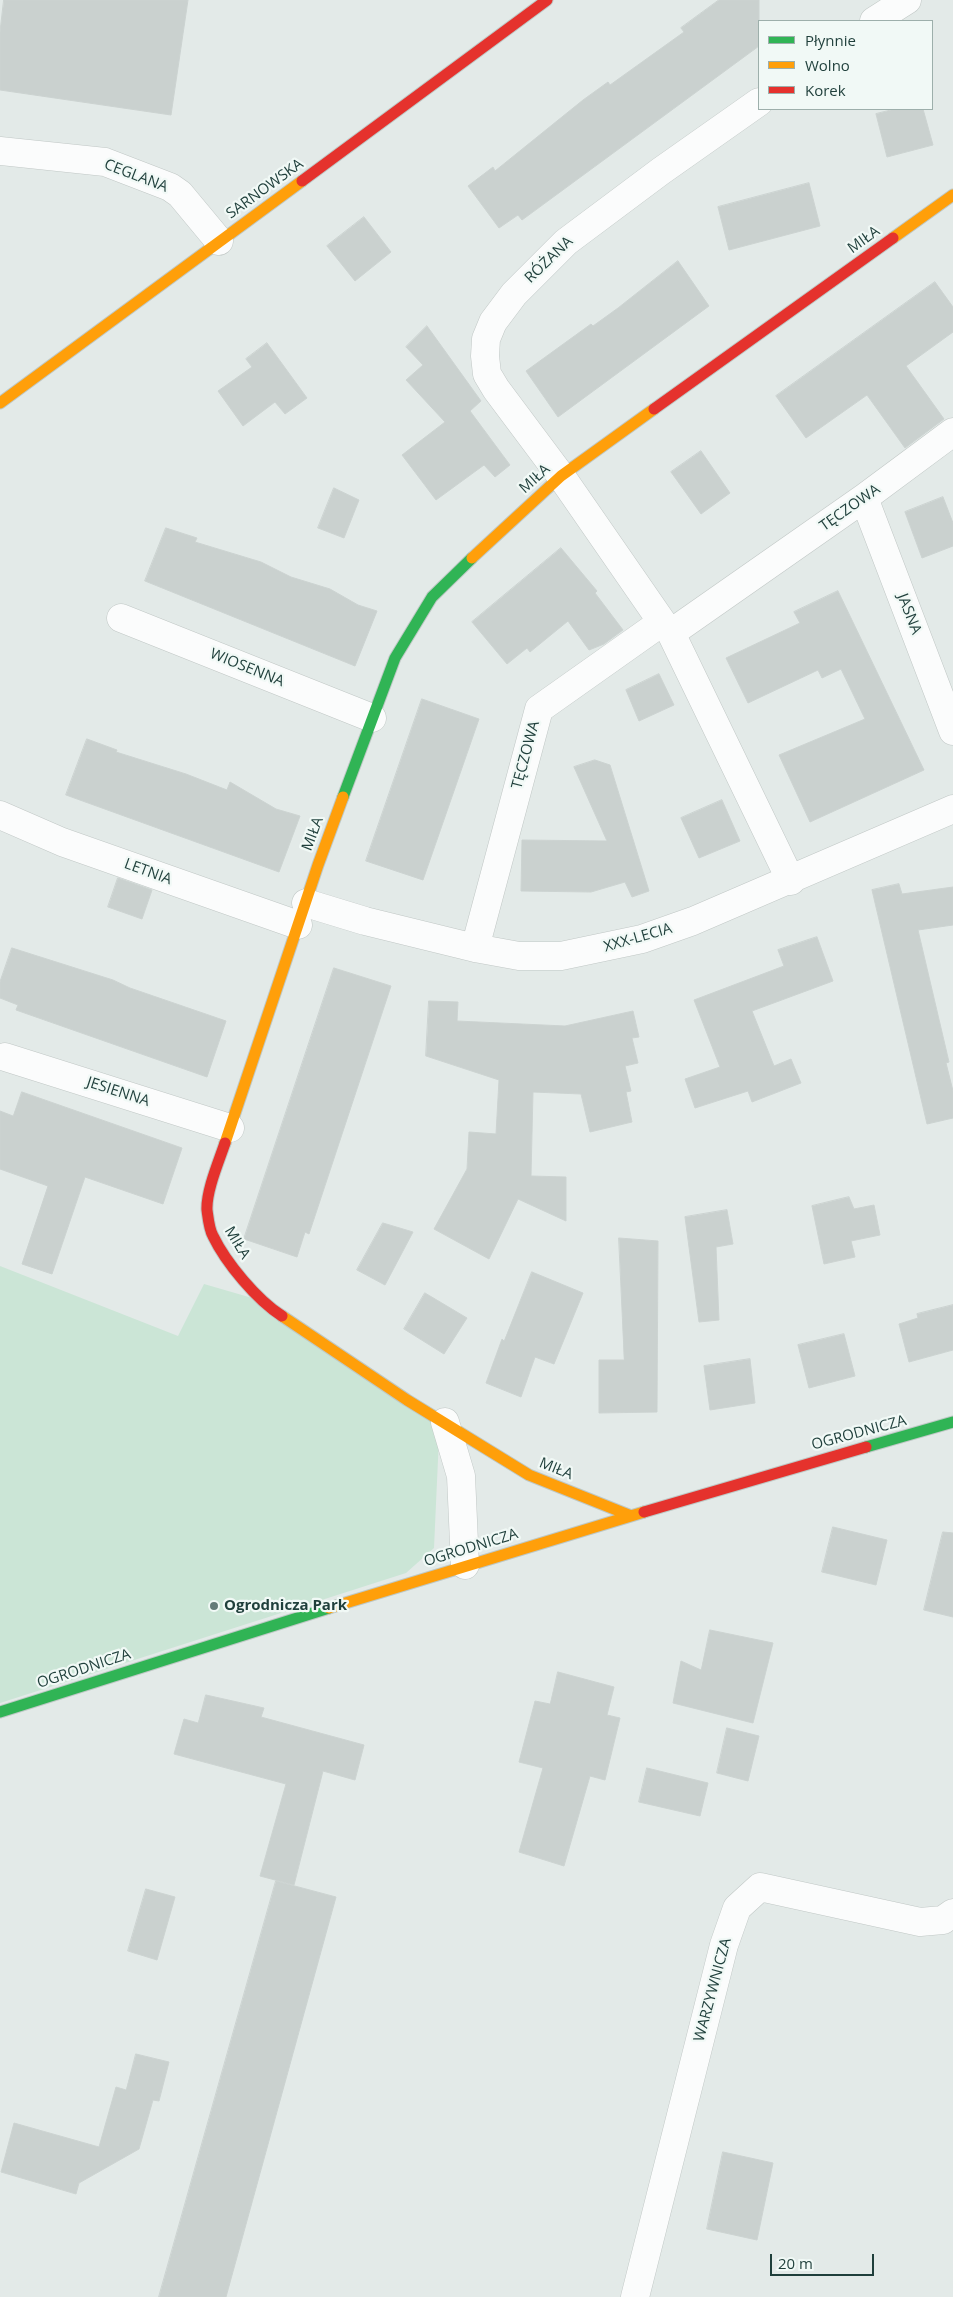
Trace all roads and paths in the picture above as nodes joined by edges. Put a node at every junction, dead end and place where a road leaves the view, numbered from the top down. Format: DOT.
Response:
graph roads {
  1 [pos="547,0"];
  2 [pos="907,0"];
  3 [pos="876,20"];
  4 [pos="758,103"];
  5 [pos="0,151"];
  6 [pos="953,195"];
  7 [pos="219,242"];
  8 [pos="0,403"];
  9 [pos="953,432"];
  10 [pos="561,476"];
  11 [pos="864,498"];
  12 [pos="121,618"];
  13 [pos="667,628"];
  14 [pos="372,718"];
  15 [pos="953,731"];
  16 [pos="953,809"];
  17 [pos="0,815"];
  18 [pos="791,881"];
  19 [pos="302,914"];
  20 [pos="475,948"];
  21 [pos="5,1057"];
  22 [pos="230,1128"];
  23 [pos="445,1422"];
  24 [pos="953,1422"];
  25 [pos="629,1515"];
  26 [pos="465,1565"];
  27 [pos="0,1712"];
  28 [pos="953,1913"];
  29 [pos="635,2297"];
  1 -- 7 [label="street, SARNOWSKA"];
  2 -- 3 [label="street"];
  4 -- 10 [label="street, RÓŻANA"];
  5 -- 7 [label="street, CEGLANA"];
  6 -- 10 [label="street, MIŁA"];
  7 -- 8 [label="street, SARNOWSKA"];
  9 -- 11 [label="street, TĘCZOWA"];
  10 -- 13 [label="street"];
  10 -- 14 [label="street, MIŁA"];
  11 -- 13 [label="street, TĘCZOWA"];
  11 -- 15 [label="street, JASNA"];
  12 -- 14 [label="street, WIOSENNA"];
  13 -- 18 [label="street"];
  13 -- 20 [label="street, TĘCZOWA"];
  14 -- 19 [label="street, MIŁA"];
  16 -- 18 [label="street, XXX-LECIA"];
  17 -- 19 [label="street, LETNIA"];
  18 -- 20 [label="street, XXX-LECIA"];
  19 -- 20 [label="street, XXX-LECIA"];
  19 -- 22 [label="street, MIŁA"];
  21 -- 22 [label="street, JESIENNA"];
  22 -- 23 [label="street, MIŁA"];
  23 -- 25 [label="street, MIŁA"];
  23 -- 26 [label="street"];
  24 -- 25 [label="street, OGRODNICZA"];
  25 -- 26 [label="street, OGRODNICZA"];
  26 -- 27 [label="street, OGRODNICZA"];
  28 -- 29 [label="street, WARZYWNICZA"];
}
